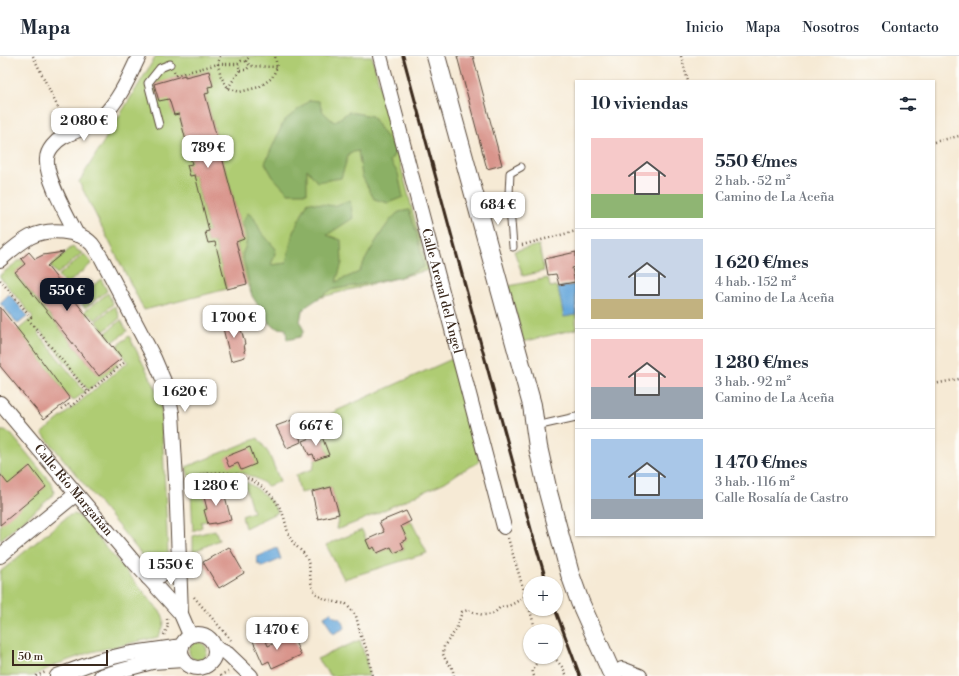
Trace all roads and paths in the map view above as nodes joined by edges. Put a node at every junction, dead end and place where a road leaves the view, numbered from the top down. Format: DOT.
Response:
graph roads {
  1 [pos="33,56"];
  2 [pos="139,56"];
  3 [pos="218,56"];
  4 [pos="250,56"];
  5 [pos="275,56"];
  6 [pos="380,56"];
  7 [pos="436,56"];
  8 [pos="681,56"];
  9 [pos="246,61"];
  10 [pos="170,64"];
  11 [pos="218,64"];
  12 [pos="238,64"];
  13 [pos="250,66"];
  14 [pos="277,67"];
  15 [pos="240,70"];
  16 [pos="688,80"];
  17 [pos="228,88"];
  18 [pos="66,124"];
  19 [pos="159,125"];
  20 [pos="959,136"];
  21 [pos="935,142"];
  22 [pos="521,167"];
  23 [pos="575,231"];
  24 [pos="77,235"];
  25 [pos="514,247"];
  26 [pos="0,260"];
  27 [pos="0,280"];
  28 [pos="125,362"];
  29 [pos="959,378"];
  30 [pos="935,384"];
  31 [pos="88,392"];
  32 [pos="2,408"];
  33 [pos="62,409"];
  34 [pos="575,417"];
  35 [pos="536,426"];
  36 [pos="182,480"];
  37 [pos="189,487"];
  38 [pos="76,494"];
  39 [pos="504,527"];
  40 [pos="0,556"];
  41 [pos="179,562"];
  42 [pos="148,578"];
  43 [pos="523,593"];
  44 [pos="192,595"];
  45 [pos="523,597"];
  46 [pos="181,614"];
  47 [pos="165,617"];
  48 [pos="160,640"];
  49 [pos="186,640"];
  50 [pos="234,644"];
  51 [pos="216,648"];
  52 [pos="184,660"];
  53 [pos="536,664"];
  54 [pos="560,664"];
  55 [pos="202,672"];
  56 [pos="53,673"];
  57 [pos="620,674"];
  58 [pos="36,676"];
  59 [pos="101,676"];
  60 [pos="251,676"];
  61 [pos="372,676"];
  62 [pos="454,676"];
  63 [pos="534,676"];
  64 [pos="567,676"];
  65 [pos="640,676"];
  1 -- 18 [label="path"];
  2 -- 24 [label="street"];
  3 -- 11 [label="path"];
  4 -- 9 [label="path"];
  5 -- 14 [label="path"];
  6 -- 39 [label="street, Calle Arenal del Ángel"];
  7 -- 35 [label="street"];
  8 -- 16 [label="path"];
  9 -- 12 [label="path"];
  9 -- 13 [label="path"];
  10 -- 11 [label="path"];
  10 -- 19 [label="lane"];
  11 -- 12 [label="path"];
  11 -- 17 [label="path"];
  12 -- 15 [label="path"];
  13 -- 14 [label="path"];
  13 -- 15 [label="path"];
  14 -- 17 [label="path"];
  15 -- 17 [label="path"];
  20 -- 21 [label="path"];
  22 -- 25 [label="lane"];
  23 -- 25 [label="path"];
  24 -- 26 [label="street"];
  24 -- 36 [label="street"];
  27 -- 31 [label="path"];
  28 -- 31 [label="path"];
  29 -- 30 [label="path"];
  31 -- 33 [label="path"];
  32 -- 38 [label="street, Calle Río Margañán"];
  34 -- 35 [label="lane"];
  35 -- 57 [label="street"];
  35 -- 57 [label="street"];
  36 -- 37 [label="path"];
  36 -- 41 [label="street"];
  36 -- 61 [label="path"];
  38 -- 40 [label="street"];
  38 -- 42 [label="street, Calle Río Margañán"];
  39 -- 43 [label="path"];
  41 -- 42 [label="street"];
  41 -- 46 [label="street"];
  42 -- 46 [label="street, Calle Río Margañán"];
  44 -- 50 [label="path"];
  45 -- 62 [label="path"];
  46 -- 49 [label="street"];
  47 -- 48 [label="path"];
  49 -- 51 [label="street"];
  49 -- 52 [label="street"];
  49 -- 56 [label="street"];
  51 -- 55 [label="street"];
  51 -- 60 [label="street"];
  52 -- 55 [label="street"];
  52 -- 59 [label="street"];
  53 -- 63 [label="path"];
  54 -- 64 [label="path"];
  56 -- 58 [label="path"];
  57 -- 65 [label="street"];
}
